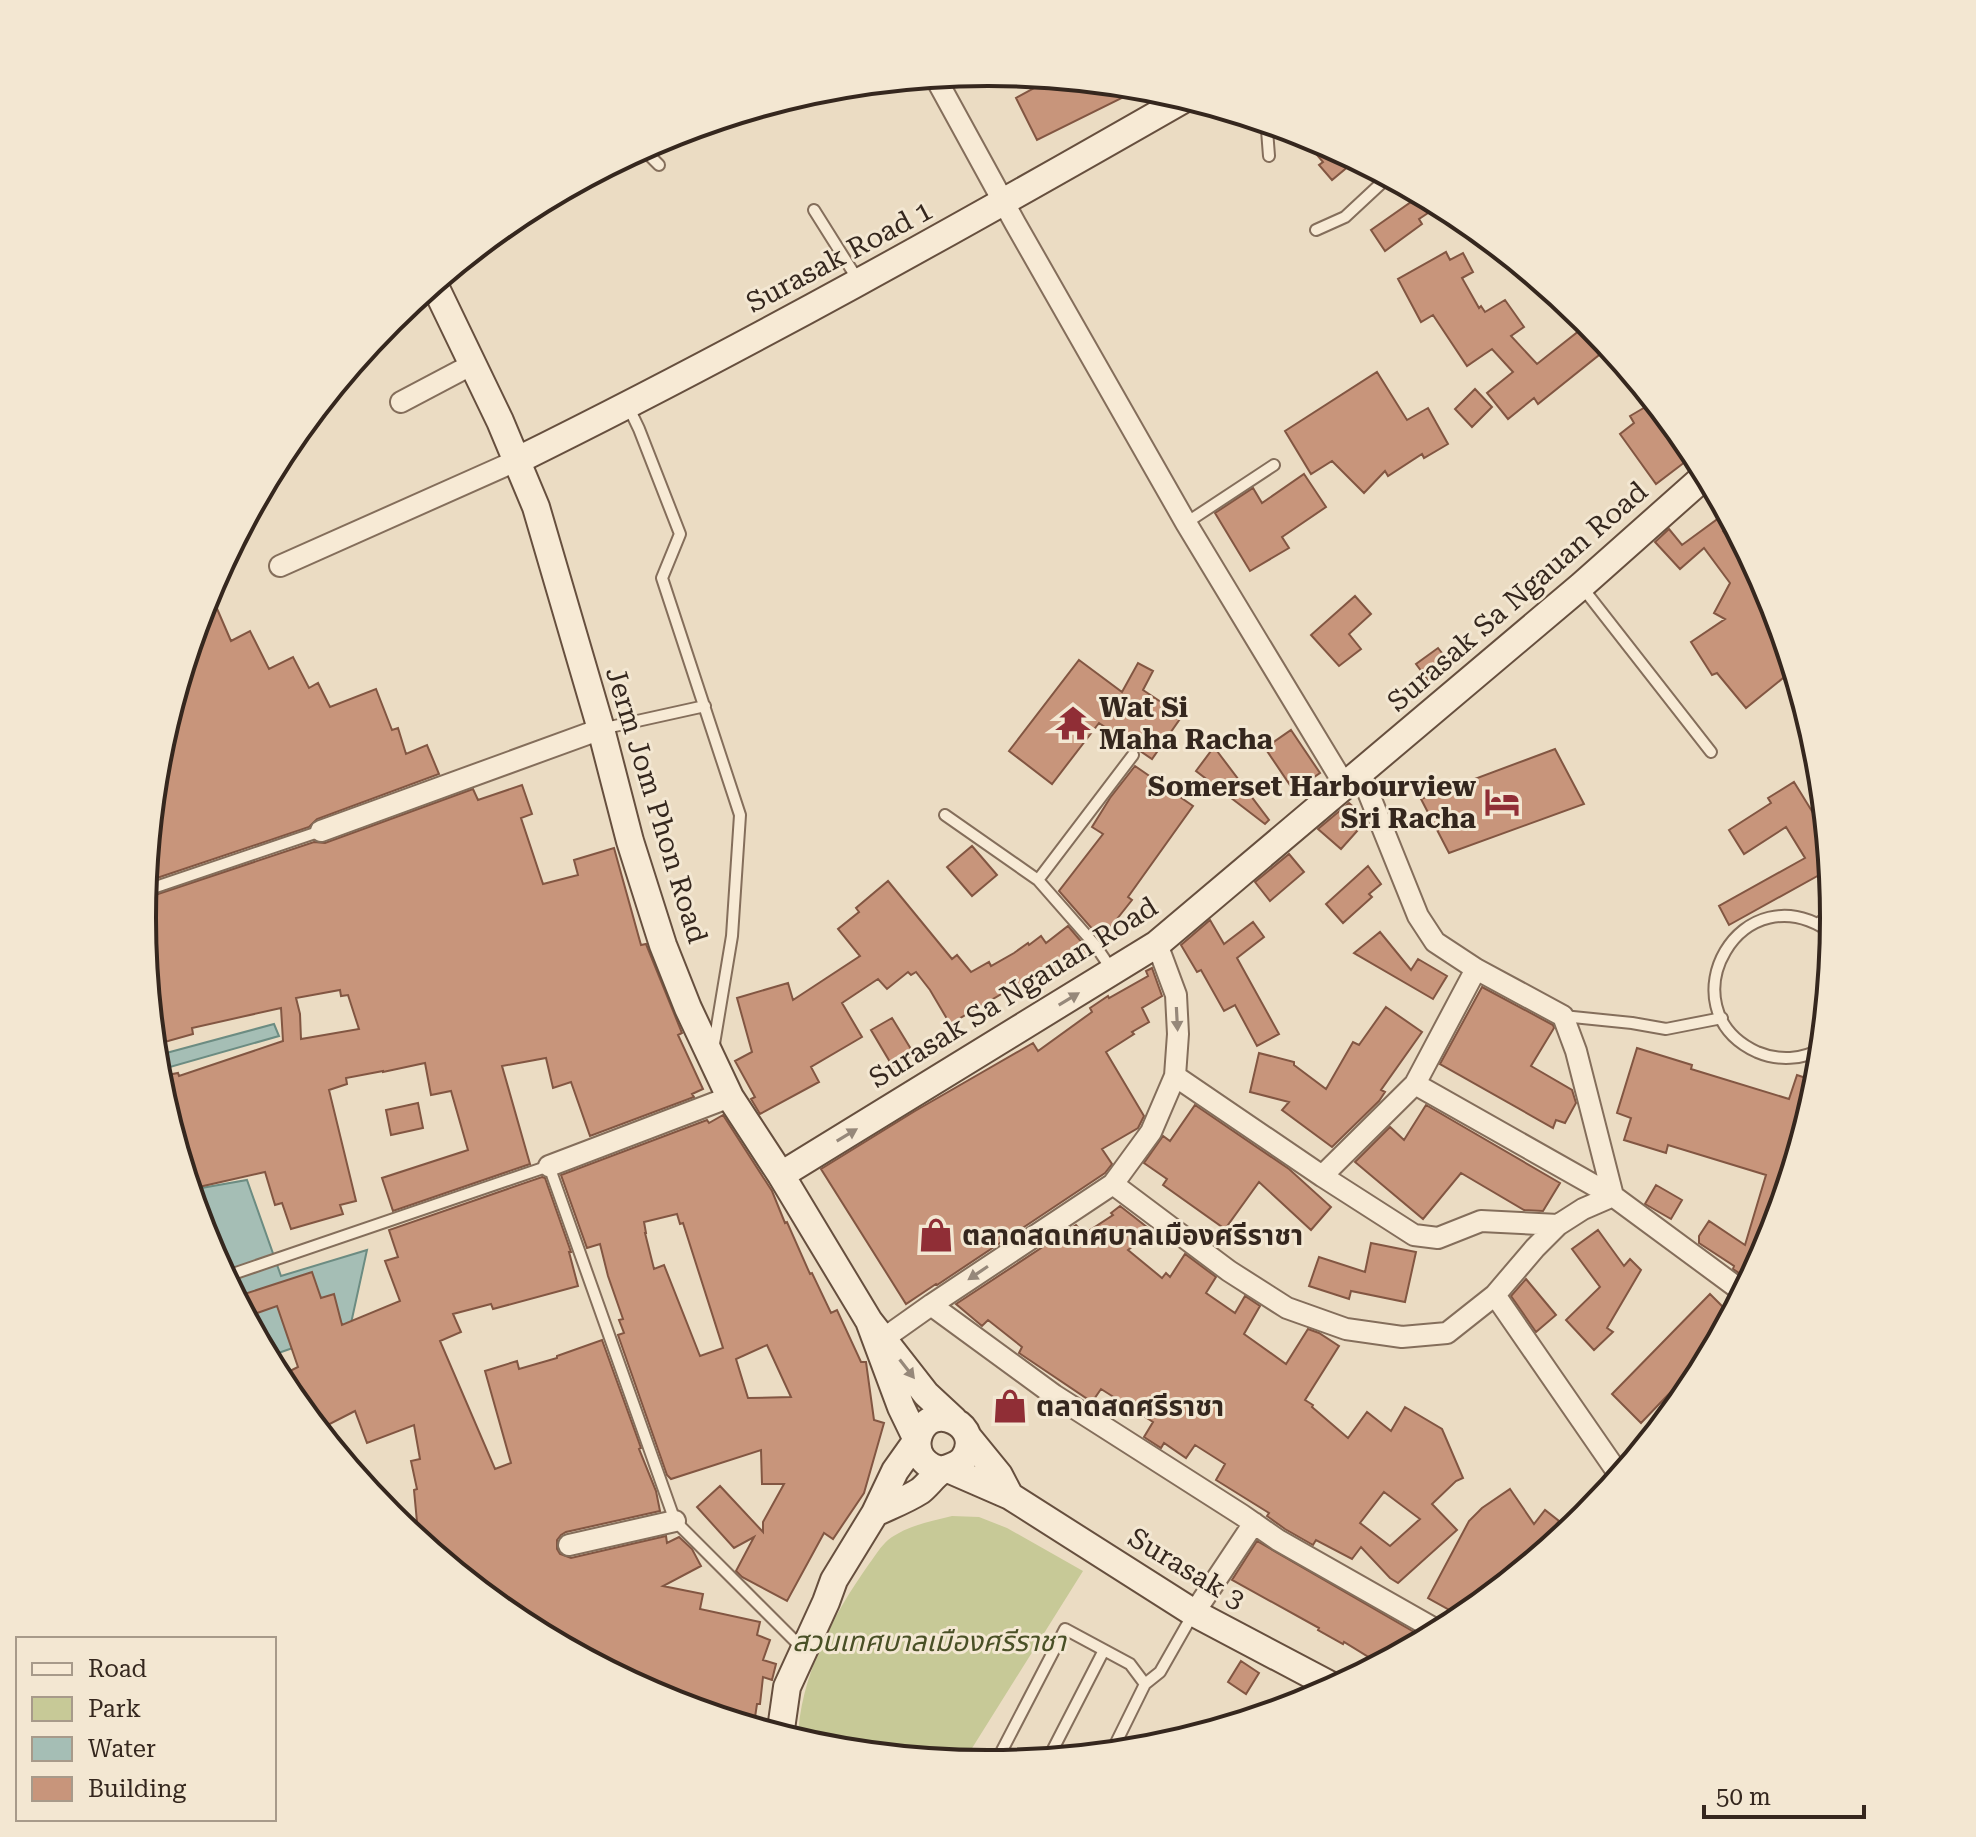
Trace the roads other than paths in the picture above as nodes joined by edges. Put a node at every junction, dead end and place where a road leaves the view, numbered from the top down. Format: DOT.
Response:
graph roads {
  1 [pos="941,88"];
  2 [pos="1171,107"];
  3 [pos="1267,134"];
  4 [pos="1269,156"];
  5 [pos="651,157"];
  6 [pos="659,165"];
  7 [pos="1380,185"];
  8 [pos="1004,202"];
  9 [pos="814,210"];
  10 [pos="1316,230"];
  11 [pos="859,282"];
  12 [pos="439,293"];
  13 [pos="473,364"];
  14 [pos="401,402"];
  15 [pos="628,406"];
  16 [pos="518,460"];
  17 [pos="1274,465"];
  18 [pos="1697,483"];
  19 [pos="1186,523"];
  20 [pos="280,566"];
  21 [pos="1581,586"];
  22 [pos="705,706"];
  23 [pos="601,729"];
  24 [pos="1711,752"];
  25 [pos="1133,755"];
  26 [pos="1352,778"];
  27 [pos="945,815"];
  28 [pos="321,831"];
  29 [pos="1038,880"];
  30 [pos="157,887"];
  31 [pos="1819,923"];
  32 [pos="1157,944"];
  33 [pos="1476,969"];
  34 [pos="1114,972"];
  35 [pos="1563,1016"];
  36 [pos="1722,1018"];
  37 [pos="1809,1054"];
  38 [pos="1175,1076"];
  39 [pos="1415,1084"];
  40 [pos="730,1097"];
  41 [pos="549,1166"];
  42 [pos="781,1175"];
  43 [pos="1322,1176"];
  44 [pos="1113,1184"];
  45 [pos="1613,1196"];
  46 [pos="1558,1225"];
  47 [pos="235,1273"];
  48 [pos="1735,1286"];
  49 [pos="1495,1295"];
  50 [pos="931,1305"];
  51 [pos="876,1330"];
  52 [pos="896,1395"];
  53 [pos="961,1428"];
  54 [pos="917,1440"];
  55 [pos="1614,1467"];
  56 [pos="946,1469"];
  57 [pos="893,1475"];
  58 [pos="1010,1496"];
  59 [pos="875,1513"];
  60 [pos="675,1521"];
  61 [pos="1254,1523"];
  62 [pos="569,1545"];
  63 [pos="1194,1613"];
  64 [pos="1428,1625"];
  65 [pos="1104,1650"];
  66 [pos="804,1651"];
  67 [pos="1322,1681"];
  68 [pos="1145,1684"];
  69 [pos="782,1725"];
  70 [pos="1117,1741"];
  71 [pos="1054,1748"];
  72 [pos="1002,1750"];
  1 -- 8 [label="street"];
  2 -- 8 [label="main road, Surasak Road 1"];
  3 -- 4 [label="lane"];
  5 -- 6 [label="lane"];
  7 -- 10 [label="lane"];
  8 -- 11 [label="main road, Surasak Road 1"];
  8 -- 19 [label="street"];
  9 -- 11 [label="lane"];
  11 -- 15 [label="main road, Surasak Road 1"];
  12 -- 13 [label="main road, Jerm Jom Phon Road"];
  13 -- 14 [label="street"];
  13 -- 16 [label="main road, Jerm Jom Phon Road"];
  15 -- 16 [label="main road, Surasak Road 1"];
  15 -- 22 [label="lane"];
  16 -- 20 [label="street"];
  16 -- 23 [label="main road, Jerm Jom Phon Road"];
  17 -- 19 [label="lane"];
  18 -- 21 [label="main road, Surasak Sa Ngauan Road"];
  19 -- 26 [label="street"];
  21 -- 24 [label="lane"];
  21 -- 26 [label="main road, Surasak Sa Ngauan Road"];
  22 -- 23 [label="lane"];
  22 -- 40 [label="lane"];
  23 -- 28 [label="street"];
  23 -- 40 [label="main road, Jerm Jom Phon Road"];
  25 -- 29 [label="lane"];
  26 -- 32 [label="main road, Surasak Sa Ngauan Road"];
  26 -- 33 [label="street"];
  27 -- 29 [label="lane"];
  28 -- 30 [label="lane"];
  29 -- 34 [label="lane"];
  31 -- 36 [label="lane"];
  32 -- 34 [label="main road, Surasak Sa Ngauan Road"];
  32 -- 38 [label="street, one-way"];
  33 -- 35 [label="street"];
  33 -- 39 [label="street"];
  42 -- 34 [label="main road, Surasak Sa Ngauan Road, one-way"];
  35 -- 36 [label="lane"];
  35 -- 45 [label="street"];
  36 -- 37 [label="lane"];
  38 -- 43 [label="street"];
  38 -- 44 [label="street"];
  39 -- 43 [label="street"];
  39 -- 45 [label="street"];
  40 -- 41 [label="street"];
  40 -- 42 [label="main road, Jerm Jom Phon Road"];
  41 -- 47 [label="lane"];
  41 -- 60 [label="lane"];
  42 -- 51 [label="main road, Jerm Jom Phon Road"];
  43 -- 46 [label="street"];
  44 -- 49 [label="street"];
  44 -- 50 [label="street, one-way"];
  45 -- 46 [label="street"];
  45 -- 48 [label="street"];
  46 -- 49 [label="street"];
  49 -- 55 [label="street"];
  50 -- 51 [label="street"];
  50 -- 61 [label="street"];
  51 -- 52 [label="main road, Jerm Jom Phon Road"];
  51 -- 53 [label="main road, Jerm Jom Phon Road, one-way"];
  52 -- 54 [label="main road, Jerm Jom Phon Road"];
  52 -- 57 [label="main road"];
  53 -- 54 [label="main road"];
  53 -- 56 [label="main road"];
  53 -- 58 [label="main road, Surasak 3"];
  54 -- 56 [label="main road"];
  54 -- 57 [label="main road"];
  56 -- 58 [label="main road, Surasak 3"];
  56 -- 59 [label="main road"];
  57 -- 59 [label="main road"];
  58 -- 63 [label="main road, Surasak 3"];
  59 -- 66 [label="main road"];
  60 -- 62 [label="street"];
  60 -- 66 [label="lane"];
  61 -- 63 [label="street"];
  61 -- 64 [label="street"];
  63 -- 67 [label="main road, Surasak 3"];
  63 -- 68 [label="lane"];
  65 -- 68 [label="lane"];
  65 -- 71 [label="lane"];
  65 -- 72 [label="lane"];
  66 -- 69 [label="main road"];
  68 -- 70 [label="lane"];
}
